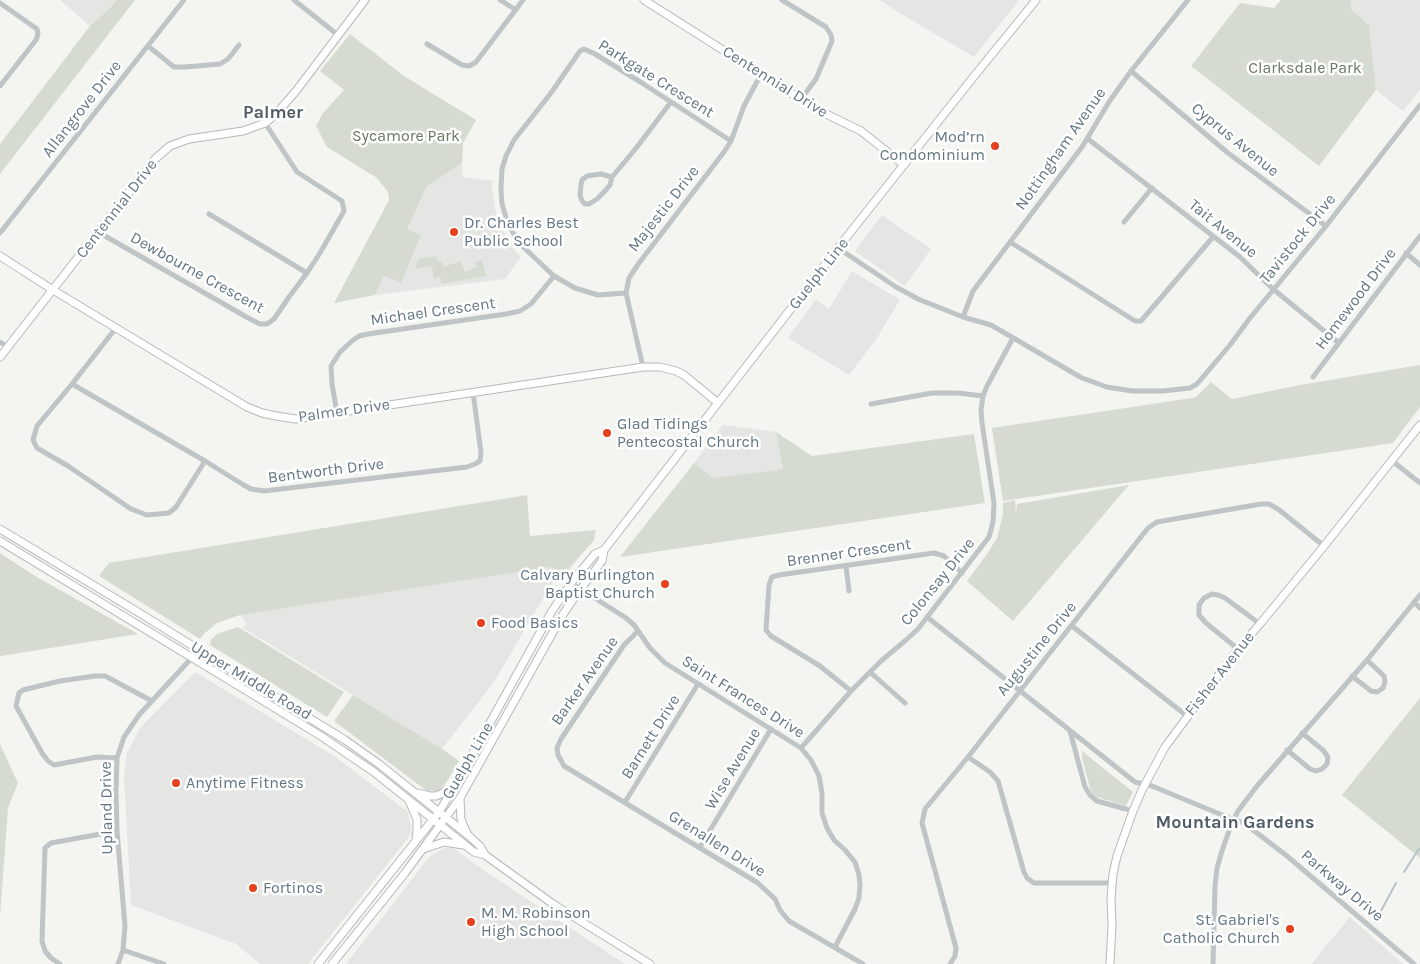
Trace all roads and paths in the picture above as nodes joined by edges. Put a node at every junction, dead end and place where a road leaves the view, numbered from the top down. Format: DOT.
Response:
graph roads {
  1 [pos="184,0"];
  2 [pos="294,0"];
  3 [pos="365,0"];
  4 [pos="500,0"];
  5 [pos="523,0"];
  6 [pos="644,0"];
  7 [pos="782,0"];
  8 [pos="1036,0"];
  9 [pos="1188,0"];
  10 [pos="0,3"];
  11 [pos="516,10"];
  12 [pos="338,35"];
  13 [pos="427,44"];
  14 [pos="239,45"];
  15 [pos="148,46"];
  16 [pos="1131,71"];
  17 [pos="761,74"];
  18 [pos="0,86"];
  19 [pos="802,99"];
  20 [pos="670,102"];
  21 [pos="1420,105"];
  22 [pos="265,122"];
  23 [pos="1088,138"];
  24 [pos="731,141"];
  25 [pos="904,165"];
  26 [pos="612,176"];
  27 [pos="1152,188"];
  28 [pos="209,214"];
  29 [pos="1124,222"];
  30 [pos="1326,226"];
  31 [pos="98,232"];
  32 [pos="0,233"];
  33 [pos="1420,236"];
  34 [pos="1213,237"];
  35 [pos="1010,242"];
  36 [pos="838,248"];
  37 [pos="1406,253"];
  38 [pos="0,256"];
  39 [pos="1420,265"];
  40 [pos="307,273"];
  41 [pos="554,276"];
  42 [pos="53,290"];
  43 [pos="1273,290"];
  44 [pos="626,293"];
  45 [pos="964,317"];
  46 [pos="116,328"];
  47 [pos="1013,338"];
  48 [pos="0,342"];
  49 [pos="1339,343"];
  50 [pos="8,347"];
  51 [pos="0,357"];
  52 [pos="643,368"];
  53 [pos="1313,377"];
  54 [pos="72,384"];
  55 [pos="473,392"];
  56 [pos="983,396"];
  57 [pos="718,403"];
  58 [pos="870,404"];
  59 [pos="337,412"];
  60 [pos="1420,425"];
  61 [pos="1391,460"];
  62 [pos="205,461"];
  63 [pos="1420,483"];
  64 [pos="0,529"];
  65 [pos="0,541"];
  66 [pos="1324,546"];
  67 [pos="604,550"];
  68 [pos="846,566"];
  69 [pos="962,573"];
  70 [pos="572,583"];
  71 [pos="580,590"];
  72 [pos="849,590"];
  73 [pos="1420,595"];
  74 [pos="1414,602"];
  75 [pos="1420,608"];
  76 [pos="927,617"];
  77 [pos="1260,624"];
  78 [pos="1072,626"];
  79 [pos="638,631"];
  80 [pos="1238,649"];
  81 [pos="199,650"];
  82 [pos="192,657"];
  83 [pos="1366,660"];
  84 [pos="871,673"];
  85 [pos="516,676"];
  86 [pos="1352,676"];
  87 [pos="698,684"];
  88 [pos="1019,691"];
  89 [pos="851,692"];
  90 [pos="517,696"];
  91 [pos="152,701"];
  92 [pos="905,703"];
  93 [pos="1187,716"];
  94 [pos="772,729"];
  95 [pos="1070,731"];
  96 [pos="1302,733"];
  97 [pos="557,748"];
  98 [pos="802,748"];
  99 [pos="1287,750"];
  100 [pos="968,757"];
  101 [pos="116,758"];
  102 [pos="1144,784"];
  103 [pos="453,789"];
  104 [pos="412,791"];
  105 [pos="408,798"];
  106 [pos="460,798"];
  107 [pos="624,802"];
  108 [pos="1133,811"];
  109 [pos="439,812"];
  110 [pos="446,818"];
  111 [pos="434,819"];
  112 [pos="1234,819"];
  113 [pos="441,825"];
  114 [pos="117,831"];
  115 [pos="469,836"];
  116 [pos="415,841"];
  117 [pos="465,845"];
  118 [pos="700,848"];
  119 [pos="422,849"];
  120 [pos="485,856"];
  121 [pos="1112,883"];
  122 [pos="835,947"];
  123 [pos="123,950"];
  124 [pos="60,964"];
  125 [pos="118,964"];
  126 [pos="164,964"];
  127 [pos="318,964"];
  128 [pos="332,964"];
  129 [pos="650,964"];
  130 [pos="863,964"];
  131 [pos="950,964"];
  132 [pos="1110,964"];
  133 [pos="1213,964"];
  134 [pos="1414,964"];
  1 -- 15 [label="street, Allangrove Drive"];
  2 -- 12 [label="street"];
  3 -- 12 [label="main road, Centennial Drive"];
  4 -- 11 [label="street"];
  5 -- 11 [label="street"];
  6 -- 17 [label="main road, Centennial Drive"];
  7 -- 19 [label="street"];
  8 -- 25 [label="main road, Guelph Line"];
  9 -- 16 [label="street, Nottingham Avenue"];
  10 -- 18 [label="street"];
  11 -- 13 [label="street"];
  12 -- 22 [label="main road, Centennial Drive"];
  14 -- 15 [label="street"];
  15 -- 32 [label="street, Allangrove Drive"];
  16 -- 23 [label="street, Nottingham Avenue"];
  16 -- 30 [label="street, Cyprus Avenue"];
  17 -- 19 [label="main road, Centennial Drive"];
  17 -- 24 [label="street, Majestic Drive"];
  19 -- 25 [label="main road, Centennial Drive"];
  20 -- 24 [label="street, Parkgate Crescent"];
  20 -- 26 [label="street"];
  20 -- 41 [label="street, Parkgate Crescent"];
  21 -- 30 [label="street, Tavistock Drive"];
  22 -- 31 [label="main road, Centennial Drive"];
  22 -- 40 [label="street, Dewbourne Crescent"];
  23 -- 27 [label="street, Tait Avenue"];
  23 -- 35 [label="street, Nottingham Avenue"];
  24 -- 44 [label="street, Majestic Drive"];
  25 -- 36 [label="main road, Guelph Line"];
  26 -- 26 [label="street"];
  27 -- 29 [label="street"];
  27 -- 34 [label="street, Tait Avenue"];
  28 -- 40 [label="street"];
  30 -- 43 [label="street, Tavistock Drive"];
  31 -- 40 [label="street, Dewbourne Crescent"];
  31 -- 42 [label="main road, Centennial Drive"];
  33 -- 37 [label="street, Homewood Drive"];
  34 -- 35 [label="street"];
  34 -- 43 [label="street, Tait Avenue"];
  35 -- 45 [label="street, Nottingham Avenue"];
  36 -- 45 [label="street"];
  36 -- 57 [label="main road, Guelph Line"];
  37 -- 39 [label="street"];
  37 -- 49 [label="street, Homewood Drive"];
  38 -- 42 [label="main road, Palmer Drive"];
  41 -- 44 [label="street, Parkgate Crescent"];
  41 -- 59 [label="street, Michael Crescent"];
  42 -- 46 [label="main road, Palmer Drive"];
  42 -- 50 [label="main road, Centennial Drive"];
  43 -- 47 [label="street, Tavistock Drive"];
  43 -- 49 [label="street, Tait Avenue"];
  44 -- 52 [label="street"];
  45 -- 47 [label="street"];
  46 -- 54 [label="street"];
  46 -- 59 [label="main road, Palmer Drive"];
  47 -- 56 [label="street, Colonsay Drive"];
  48 -- 50 [label="street"];
  49 -- 53 [label="street, Homewood Drive"];
  50 -- 51 [label="main road, Centennial Drive"];
  52 -- 55 [label="main road, Palmer Drive"];
  52 -- 57 [label="main road, Palmer Drive"];
  54 -- 62 [label="street, Bentworth Drive"];
  54 -- 62 [label="street"];
  55 -- 59 [label="main road, Palmer Drive"];
  55 -- 62 [label="street, Bentworth Drive"];
  56 -- 58 [label="street"];
  56 -- 69 [label="street, Colonsay Drive"];
  57 -- 67 [label="main road, Guelph Line"];
  60 -- 61 [label="main road, Fisher Avenue"];
  61 -- 63 [label="street"];
  61 -- 66 [label="main road, Fisher Avenue"];
  64 -- 81 [label="main road, Upper Middle Road"];
  65 -- 82 [label="main road, Upper Middle Road"];
  66 -- 77 [label="main road, Fisher Avenue"];
  66 -- 78 [label="street, Augustine Drive"];
  67 -- 70 [label="main road, Guelph Line"];
  67 -- 71 [label="main road, Guelph Line"];
  68 -- 69 [label="street, Brenner Crescent"];
  68 -- 72 [label="street"];
  68 -- 89 [label="street, Brenner Crescent"];
  69 -- 76 [label="street, Colonsay Drive"];
  70 -- 71 [label="street, Saint Frances Drive"];
  70 -- 85 [label="main road, Guelph Line"];
  71 -- 79 [label="street, Saint Frances Drive"];
  71 -- 90 [label="main road, Guelph Line"];
  73 -- 74 [label="street"];
  74 -- 75 [label="street"];
  74 -- 83 [label="street"];
  76 -- 84 [label="street, Colonsay Drive"];
  76 -- 88 [label="street, Parkway Drive"];
  77 -- 80 [label="main road, Fisher Avenue"];
  77 -- 80 [label="street"];
  78 -- 88 [label="street, Augustine Drive"];
  78 -- 93 [label="street"];
  79 -- 87 [label="street, Saint Frances Drive"];
  79 -- 97 [label="street, Barker Avenue"];
  80 -- 93 [label="main road, Fisher Avenue"];
  81 -- 82 [label="street, Upland Drive"];
  81 -- 104 [label="main road, Upper Middle Road"];
  82 -- 91 [label="street, Upland Drive"];
  82 -- 105 [label="main road, Upper Middle Road"];
  83 -- 86 [label="street"];
  83 -- 86 [label="street"];
  84 -- 89 [label="street, Colonsay Drive"];
  84 -- 92 [label="street"];
  85 -- 90 [label="main road"];
  85 -- 103 [label="main road, Guelph Line"];
  86 -- 96 [label="street"];
  87 -- 94 [label="street, Saint Frances Drive"];
  87 -- 107 [label="street, Barnett Drive"];
  88 -- 95 [label="street, Parkway Drive"];
  88 -- 100 [label="street, Augustine Drive"];
  89 -- 98 [label="street, Colonsay Drive"];
  90 -- 106 [label="main road, Guelph Line"];
  91 -- 101 [label="street, Upland Drive"];
  91 -- 101 [label="street"];
  93 -- 102 [label="main road, Fisher Avenue"];
  94 -- 98 [label="street, Saint Frances Drive"];
  94 -- 118 [label="street, Wise Avenue"];
  95 -- 102 [label="street, Parkway Drive"];
  95 -- 108 [label="street"];
  96 -- 99 [label="street"];
  96 -- 99 [label="street"];
  97 -- 107 [label="street, Grenallen Drive"];
  98 -- 122 [label="street, Saint Frances Drive"];
  99 -- 112 [label="street"];
  100 -- 121 [label="street"];
  100 -- 131 [label="street, Augustine Drive"];
  101 -- 114 [label="street, Upland Drive"];
  102 -- 108 [label="main road, Fisher Avenue"];
  102 -- 112 [label="street, Parkway Drive"];
  103 -- 104 [label="main road"];
  103 -- 109 [label="main road, Guelph Line"];
  104 -- 109 [label="main road, Upper Middle Road"];
  105 -- 111 [label="main road, Upper Middle Road"];
  105 -- 116 [label="main road"];
  106 -- 110 [label="main road, Guelph Line"];
  106 -- 115 [label="main road"];
  107 -- 118 [label="street, Grenallen Drive"];
  108 -- 121 [label="main road, Fisher Avenue"];
  109 -- 110 [label="main road, Upper Middle Road"];
  109 -- 111 [label="main road, Guelph Line"];
  110 -- 113 [label="main road, Guelph Line"];
  110 -- 115 [label="main road, Upper Middle Road"];
  111 -- 113 [label="main road, Upper Middle Road"];
  111 -- 116 [label="main road, Guelph Line"];
  112 -- 133 [label="street"];
  112 -- 134 [label="street, Parkway Drive"];
  113 -- 117 [label="main road, Upper Middle Road"];
  113 -- 119 [label="main road, Guelph Line"];
  114 -- 123 [label="street, Upland Drive"];
  114 -- 124 [label="street"];
  115 -- 120 [label="main road, Upper Middle Road"];
  116 -- 127 [label="main road, Guelph Line"];
  117 -- 119 [label="main road"];
  117 -- 120 [label="main road, Upper Middle Road"];
  118 -- 122 [label="street, Grenallen Drive"];
  119 -- 128 [label="main road, Guelph Line"];
  120 -- 129 [label="main road, Upper Middle Road"];
  121 -- 132 [label="main road, Fisher Avenue"];
  122 -- 130 [label="street, Grenallen Drive"];
  123 -- 125 [label="street, Upland Drive"];
  123 -- 126 [label="street"];
}
